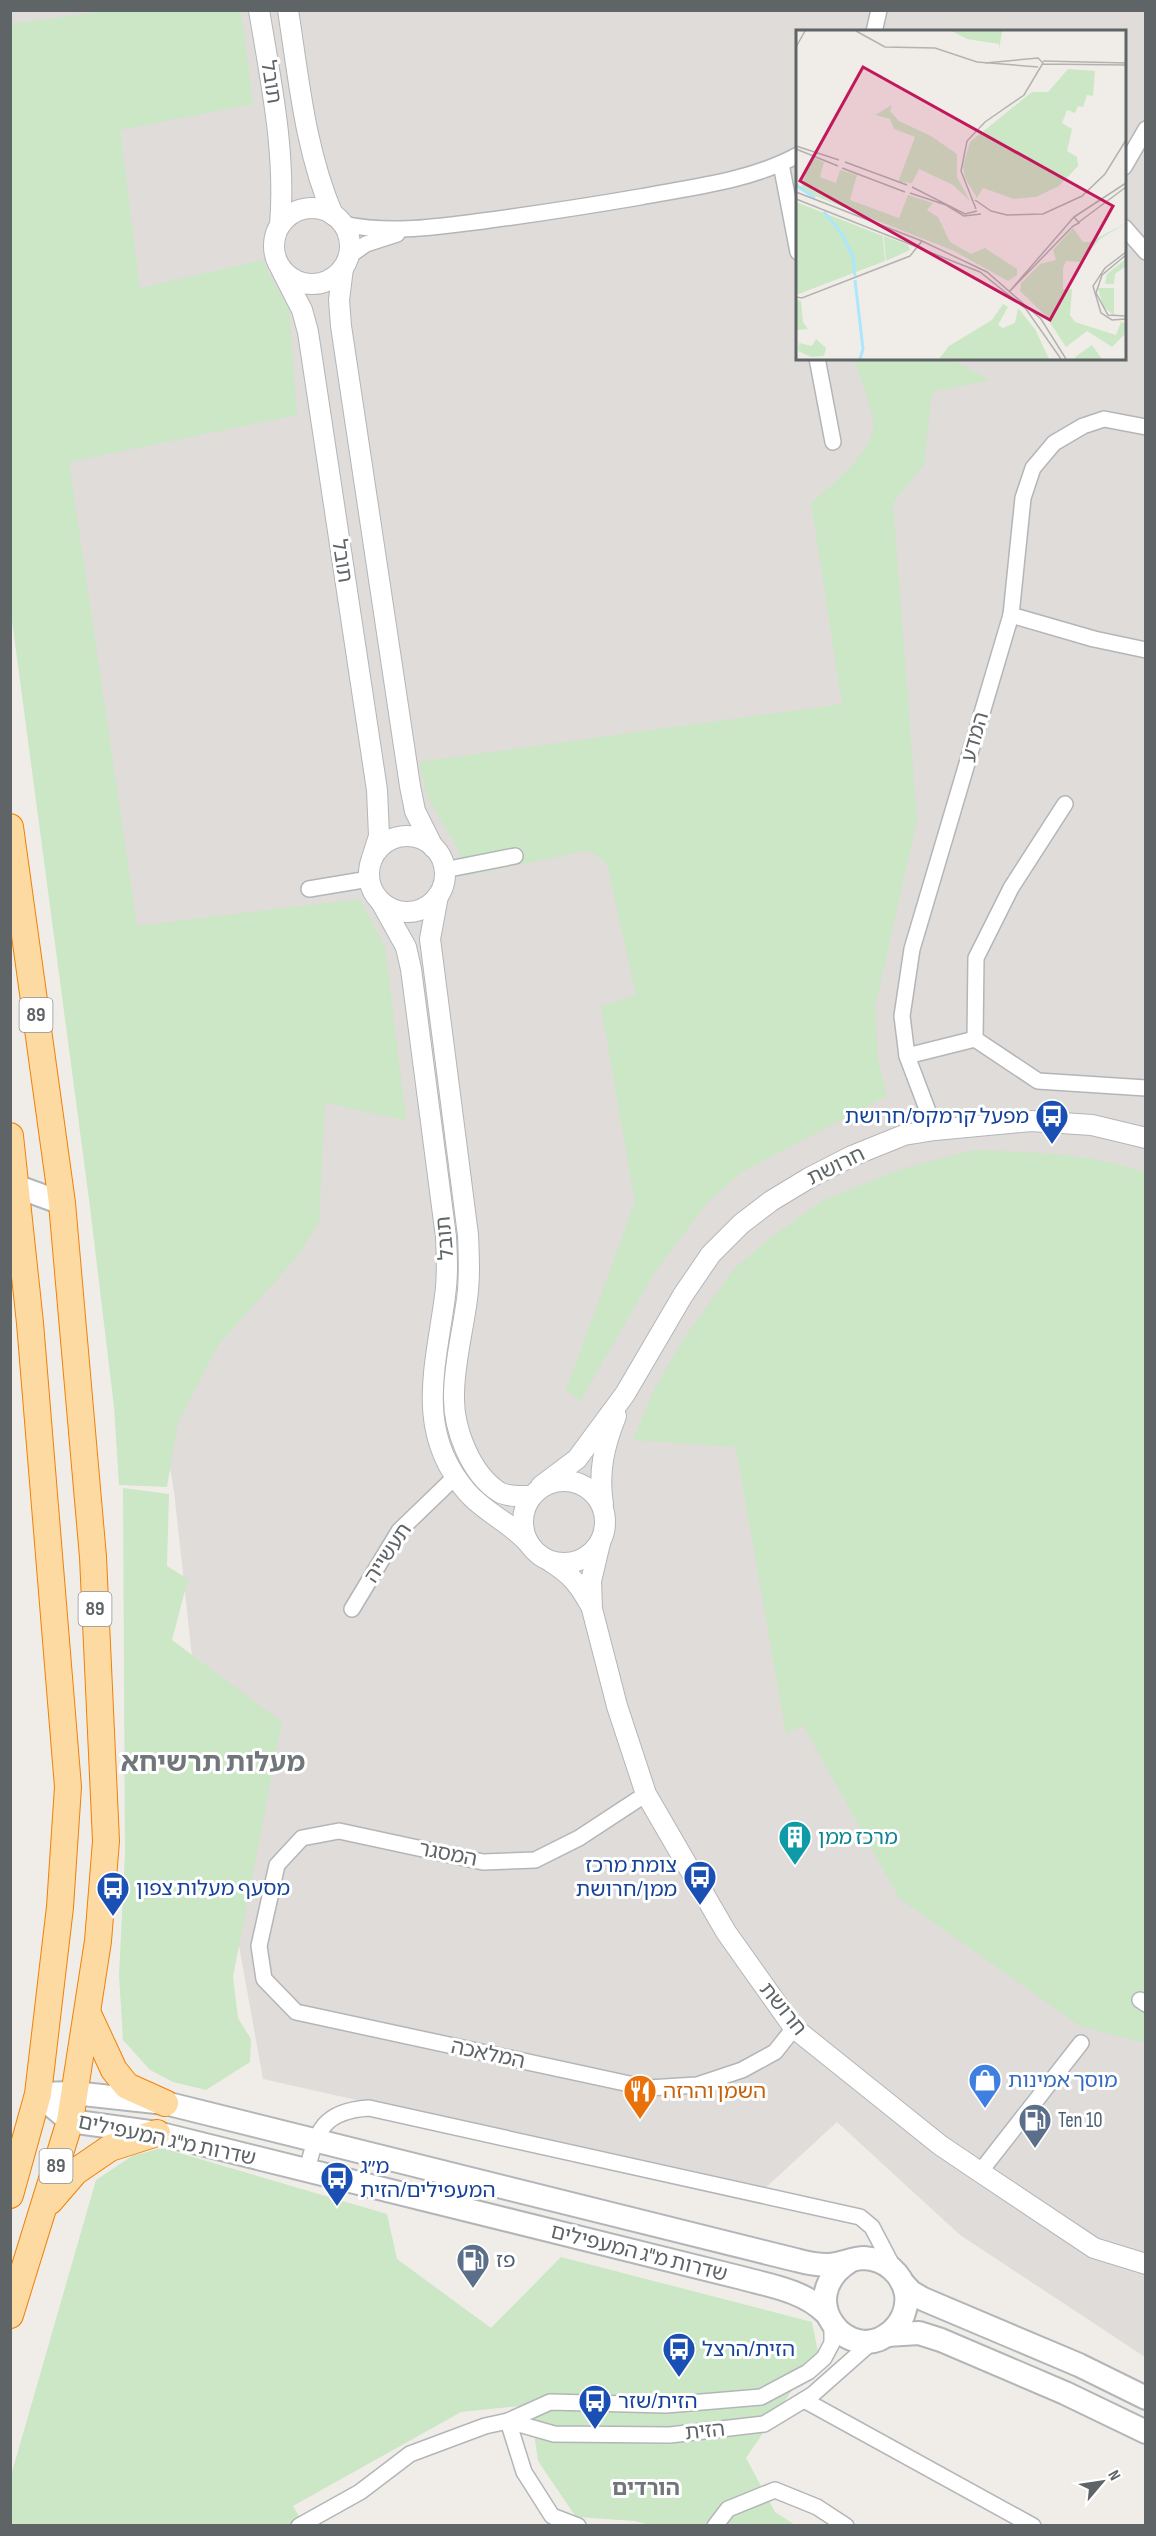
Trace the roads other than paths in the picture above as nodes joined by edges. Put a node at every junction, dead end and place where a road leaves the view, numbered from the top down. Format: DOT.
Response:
graph roads {
  1 [pos="259,10"];
  2 [pos="288,10"];
  3 [pos="879,10"];
  4 [pos="874,30"];
  5 [pos="1146,129"];
  6 [pos="796,156"];
  7 [pos="781,164"];
  8 [pos="1126,165"];
  9 [pos="338,220"];
  10 [pos="280,225"];
  11 [pos="1126,228"];
  12 [pos="407,230"];
  13 [pos="796,242"];
  14 [pos="1146,252"];
  15 [pos="346,262"];
  16 [pos="281,269"];
  17 [pos="818,360"];
  18 [pos="1146,427"];
  19 [pos="833,442"];
  20 [pos="1011,615"];
  21 [pos="1146,650"];
  22 [pos="1065,804"];
  23 [pos="10,827"];
  24 [pos="433,847"];
  25 [pos="515,856"];
  26 [pos="372,858"];
  27 [pos="444,870"];
  28 [pos="369,879"];
  29 [pos="309,888"];
  30 [pos="438,896"];
  31 [pos="381,902"];
  32 [pos="975,1039"];
  33 [pos="908,1056"];
  34 [pos="1146,1088"];
  35 [pos="935,1130"];
  36 [pos="10,1136"];
  37 [pos="1146,1138"];
  38 [pos="13,1184"];
  39 [pos="62,1203"];
  40 [pos="15,1213"];
  41 [pos="10,1281"];
  42 [pos="30,1323"];
  43 [pos="625,1394"];
  44 [pos="455,1477"];
  45 [pos="536,1491"];
  46 [pos="604,1508"];
  47 [pos="600,1543"];
  48 [pos="530,1545"];
  49 [pos="549,1561"];
  50 [pos="352,1609"];
  51 [pos="592,1609"];
  52 [pos="646,1794"];
  53 [pos="270,1895"];
  54 [pos="88,2014"];
  55 [pos="794,2028"];
  56 [pos="1081,2043"];
  57 [pos="74,2093"];
  58 [pos="38,2094"];
  59 [pos="165,2103"];
  60 [pos="70,2121"];
  61 [pos="157,2133"];
  62 [pos="314,2140"];
  63 [pos="307,2170"];
  64 [pos="980,2172"];
  65 [pos="10,2195"];
  66 [pos="42,2210"];
  67 [pos="850,2261"];
  68 [pos="1146,2264"];
  69 [pos="899,2277"];
  70 [pos="10,2315"];
  71 [pos="829,2318"];
  72 [pos="881,2337"];
  73 [pos="1146,2397"];
  74 [pos="804,2400"];
  75 [pos="508,2421"];
  76 [pos="1146,2432"];
  77 [pos="299,2526"];
  78 [pos="578,2526"];
  79 [pos="715,2526"];
  80 [pos="846,2526"];
  81 [pos="1033,2526"];
  1 -- 10 [label="street, תובל"];
  2 -- 9 [label="street, תובל"];
  3 -- 4 [label="street"];
  5 -- 8 [label="street"];
  6 -- 7 [label="street"];
  7 -- 12 [label="street"];
  7 -- 13 [label="street"];
  9 -- 10 [label="street"];
  9 -- 12 [label="street"];
  9 -- 15 [label="street"];
  10 -- 16 [label="street"];
  11 -- 14 [label="street"];
  12 -- 15 [label="street"];
  15 -- 16 [label="street"];
  15 -- 24 [label="street, תובל"];
  16 -- 26 [label="street, תובל"];
  17 -- 19 [label="street"];
  18 -- 20 [label="street, המדע"];
  20 -- 21 [label="street"];
  20 -- 33 [label="street, המדע"];
  22 -- 32 [label="street"];
  23 -- 39 [label="highway, 89"];
  24 -- 26 [label="street"];
  24 -- 27 [label="street"];
  25 -- 27 [label="street"];
  26 -- 28 [label="street"];
  27 -- 30 [label="street"];
  28 -- 29 [label="street"];
  28 -- 31 [label="street"];
  30 -- 31 [label="street"];
  30 -- 45 [label="street, תובל"];
  31 -- 44 [label="street, תובל"];
  32 -- 33 [label="street"];
  32 -- 34 [label="street"];
  33 -- 35 [label="street, המדע"];
  35 -- 37 [label="street, חרושת"];
  35 -- 43 [label="street, חרושת"];
  36 -- 38 [label="highway, 89"];
  38 -- 39 [label="main road"];
  38 -- 40 [label="highway, 89"];
  39 -- 40 [label="main road"];
  39 -- 54 [label="highway, 89"];
  40 -- 42 [label="highway, 89"];
  41 -- 42 [label="highway"];
  42 -- 58 [label="highway, 89"];
  43 -- 45 [label="street, חרושת"];
  43 -- 46 [label="street, חרושת"];
  44 -- 48 [label="street, תובל"];
  44 -- 50 [label="street, תעשייה"];
  45 -- 46 [label="street"];
  45 -- 48 [label="street"];
  46 -- 47 [label="street"];
  47 -- 49 [label="street"];
  47 -- 51 [label="street, חרושת"];
  48 -- 49 [label="street"];
  49 -- 51 [label="street, חרושת"];
  51 -- 52 [label="street, חרושת"];
  52 -- 53 [label="street, המסגר"];
  52 -- 55 [label="street, חרושת"];
  53 -- 55 [label="street, המלאכה"];
  54 -- 57 [label="highway, 89"];
  54 -- 59 [label="highway"];
  55 -- 64 [label="street, חרושת"];
  56 -- 64 [label="street"];
  57 -- 58 [label="main road, שדרות מ\"ג המעפילים"];
  57 -- 59 [label="main road, שדרות מ\"ג המעפילים"];
  57 -- 60 [label="highway, 89"];
  58 -- 60 [label="main road, שדרות מ\"ג המעפילים"];
  58 -- 65 [label="highway, 89"];
  59 -- 62 [label="main road, שדרות מ\"ג המעפילים"];
  60 -- 61 [label="main road, שדרות מ\"ג המעפילים"];
  60 -- 66 [label="highway, 89"];
  61 -- 63 [label="main road, שדרות מ\"ג המעפילים"];
  61 -- 66 [label="highway"];
  62 -- 63 [label="street"];
  62 -- 67 [label="main road, שדרות מ\"ג המעפילים"];
  62 -- 69 [label="street"];
  63 -- 71 [label="main road, שדרות מ\"ג המעפילים"];
  64 -- 68 [label="street, חרושת"];
  66 -- 70 [label="highway, 89"];
  67 -- 69 [label="main road"];
  67 -- 71 [label="main road"];
  69 -- 72 [label="main road"];
  69 -- 73 [label="main road"];
  71 -- 72 [label="main road"];
  71 -- 75 [label="street, הזית"];
  72 -- 74 [label="street, הזית"];
  72 -- 76 [label="main road"];
  74 -- 75 [label="street, הזית"];
  74 -- 81 [label="street"];
  75 -- 77 [label="street, הזית"];
  75 -- 78 [label="street"];
  79 -- 80 [label="street"];
}
